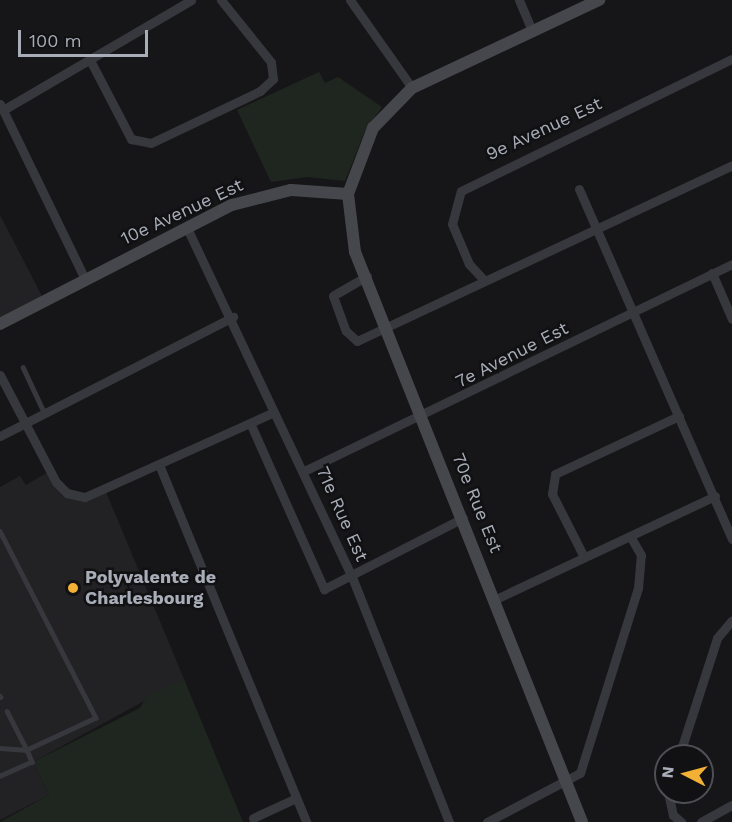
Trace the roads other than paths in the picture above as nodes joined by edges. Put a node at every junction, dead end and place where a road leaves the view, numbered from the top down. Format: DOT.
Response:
graph roads {
  1 [pos="191,0"];
  2 [pos="221,0"];
  3 [pos="350,0"];
  4 [pos="519,0"];
  5 [pos="599,0"];
  6 [pos="532,30"];
  7 [pos="732,59"];
  8 [pos="91,62"];
  9 [pos="412,88"];
  10 [pos="2,107"];
  11 [pos="732,165"];
  12 [pos="579,189"];
  13 [pos="348,194"];
  14 [pos="187,228"];
  15 [pos="597,229"];
  16 [pos="732,264"];
  17 [pos="712,273"];
  18 [pos="366,276"];
  19 [pos="85,279"];
  20 [pos="483,279"];
  21 [pos="633,312"];
  22 [pos="233,317"];
  23 [pos="732,319"];
  24 [pos="0,324"];
  25 [pos="386,329"];
  26 [pos="23,367"];
  27 [pos="0,375"];
  28 [pos="274,412"];
  29 [pos="45,414"];
  30 [pos="679,416"];
  31 [pos="424,417"];
  32 [pos="26,424"];
  33 [pos="251,425"];
  34 [pos="0,436"];
  35 [pos="160,467"];
  36 [pos="304,471"];
  37 [pos="715,496"];
  38 [pos="463,518"];
  39 [pos="0,531"];
  40 [pos="630,536"];
  41 [pos="732,539"];
  42 [pos="584,556"];
  43 [pos="352,578"];
  44 [pos="496,599"];
  45 [pos="732,620"];
  46 [pos="7,711"];
  47 [pos="682,744"];
  48 [pos="0,748"];
  49 [pos="27,750"];
  50 [pos="0,776"];
  51 [pos="568,783"];
  52 [pos="296,798"];
  53 [pos="671,804"];
  54 [pos="732,805"];
  55 [pos="253,818"];
  56 [pos="306,822"];
  57 [pos="449,822"];
  58 [pos="487,822"];
  59 [pos="582,822"];
  60 [pos="681,822"];
  61 [pos="700,822"];
  1 -- 8 [label="street"];
  2 -- 8 [label="street"];
  3 -- 9 [label="street"];
  4 -- 6 [label="street"];
  5 -- 6 [label="street"];
  6 -- 9 [label="street"];
  7 -- 20 [label="street, 9e Avenue Est"];
  8 -- 10 [label="street"];
  9 -- 13 [label="street"];
  10 -- 19 [label="street"];
  11 -- 15 [label="street"];
  12 -- 15 [label="street"];
  13 -- 14 [label="street, 10e Avenue Est"];
  13 -- 18 [label="street, 70e Rue Est"];
  14 -- 19 [label="street, 10e Avenue Est"];
  14 -- 22 [label="street, 71e Rue Est"];
  15 -- 20 [label="street"];
  15 -- 21 [label="street"];
  16 -- 17 [label="street, 7e Avenue Est"];
  17 -- 21 [label="street, 7e Avenue Est"];
  17 -- 23 [label="street"];
  18 -- 25 [label="street, 70e Rue Est"];
  18 -- 25 [label="street"];
  19 -- 24 [label="street, 10e Avenue Est"];
  20 -- 25 [label="street"];
  21 -- 30 [label="street"];
  21 -- 31 [label="street, 7e Avenue Est"];
  22 -- 28 [label="street, 71e Rue Est"];
  22 -- 29 [label="street"];
  25 -- 31 [label="street, 70e Rue Est"];
  26 -- 29 [label="lane"];
  27 -- 32 [label="street"];
  28 -- 33 [label="street"];
  28 -- 36 [label="street, 71e Rue Est"];
  29 -- 32 [label="street"];
  30 -- 37 [label="street"];
  30 -- 42 [label="street"];
  31 -- 36 [label="street, 7e Avenue Est"];
  31 -- 38 [label="street, 70e Rue Est"];
  32 -- 34 [label="street"];
  32 -- 35 [label="street"];
  33 -- 35 [label="street"];
  33 -- 43 [label="street"];
  35 -- 52 [label="street"];
  36 -- 43 [label="street, 71e Rue Est"];
  37 -- 40 [label="street"];
  37 -- 41 [label="street"];
  38 -- 43 [label="street"];
  38 -- 44 [label="street, 70e Rue Est"];
  39 -- 49 [label="lane"];
  40 -- 42 [label="street"];
  40 -- 51 [label="street"];
  42 -- 44 [label="street"];
  43 -- 57 [label="street, 71e Rue Est"];
  44 -- 51 [label="street, 70e Rue Est"];
  45 -- 47 [label="street"];
  46 -- 49 [label="lane"];
  48 -- 49 [label="lane"];
  49 -- 50 [label="lane"];
  51 -- 58 [label="street"];
  51 -- 59 [label="street, 70e Rue Est"];
  52 -- 55 [label="street"];
  52 -- 56 [label="street"];
  53 -- 60 [label="street"];
  54 -- 61 [label="street"];
}
